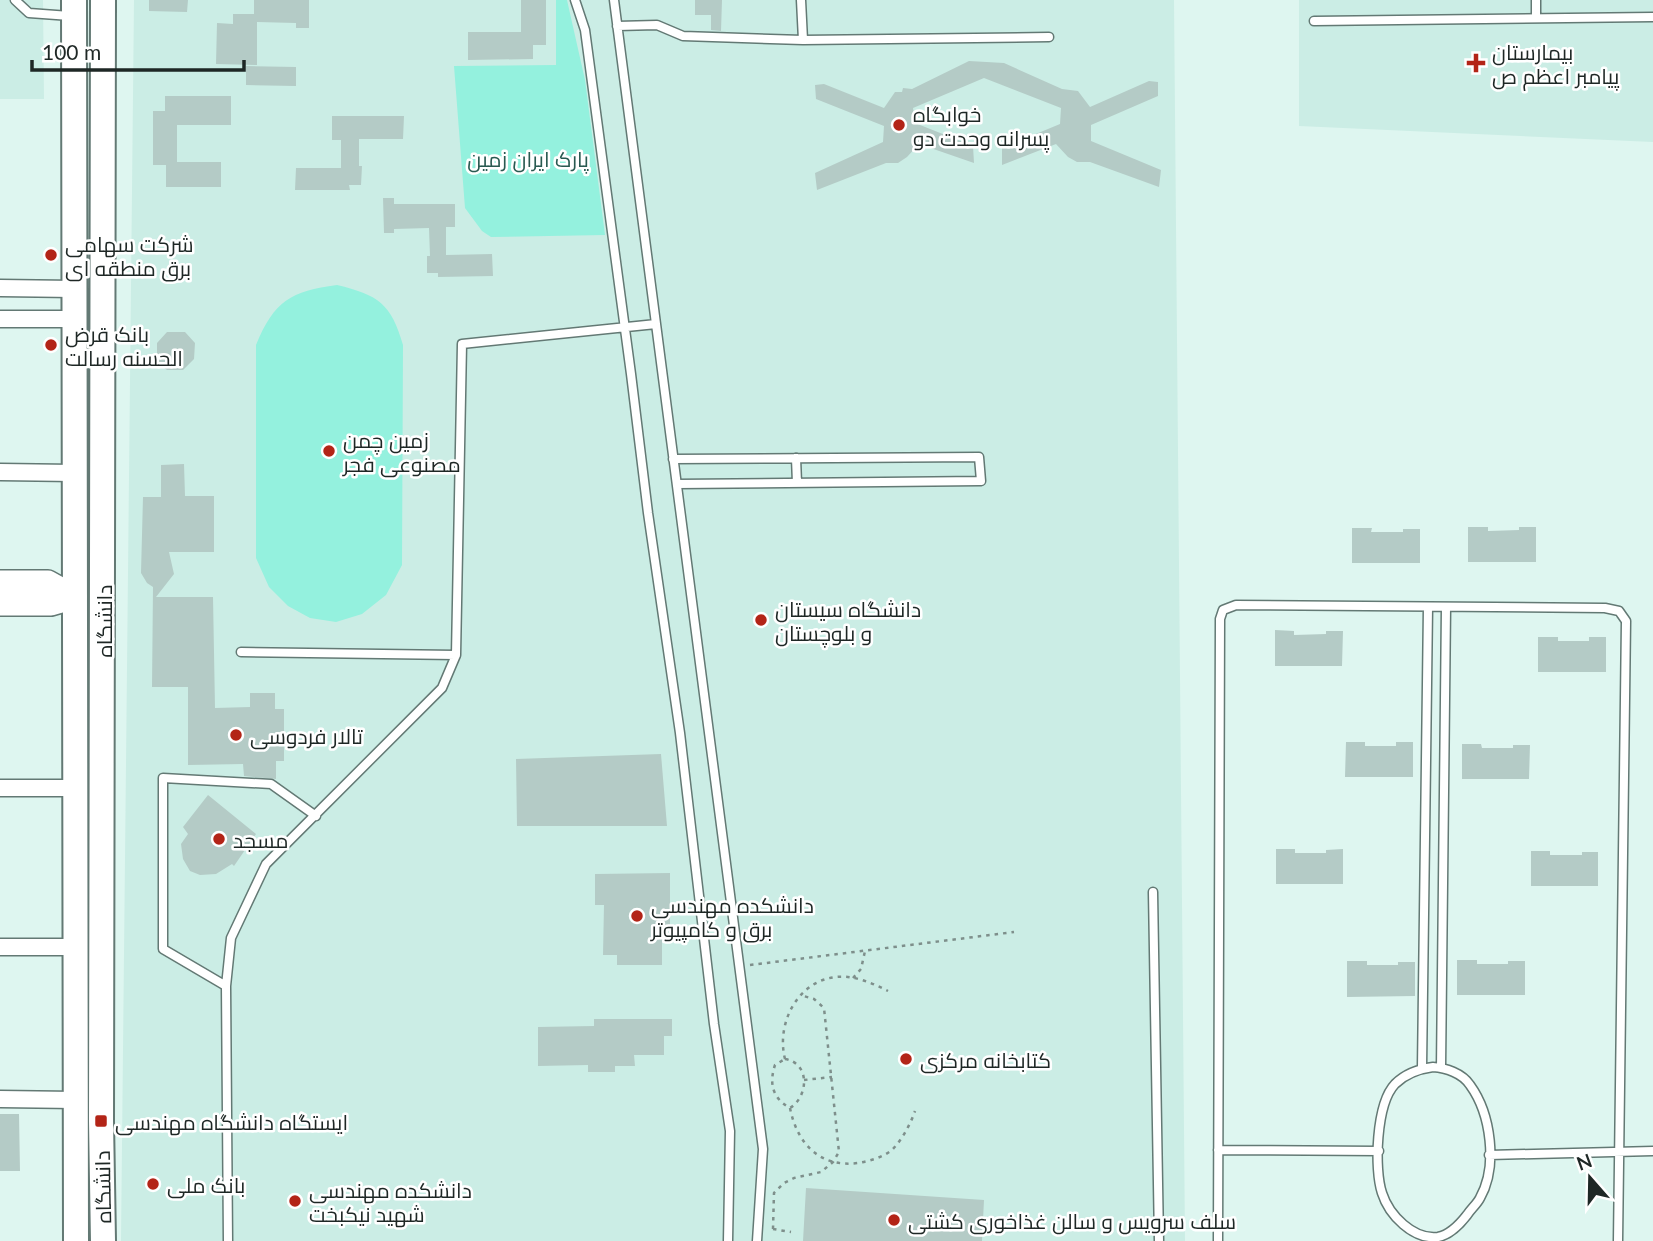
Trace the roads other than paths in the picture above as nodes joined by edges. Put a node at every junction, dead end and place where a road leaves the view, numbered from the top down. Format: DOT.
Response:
graph roads {
  1 [pos="15,0"];
  2 [pos="103,0"];
  3 [pos="575,0"];
  4 [pos="614,0"];
  5 [pos="801,0"];
  6 [pos="1536,0"];
  7 [pos="74,9"];
  8 [pos="1536,17"];
  9 [pos="1653,17"];
  10 [pos="1314,21"];
  11 [pos="617,26"];
  12 [pos="1049,37"];
  13 [pos="803,40"];
  14 [pos="104,147"];
  15 [pos="74,149"];
  16 [pos="0,288"];
  17 [pos="74,289"];
  18 [pos="0,319"];
  19 [pos="74,319"];
  20 [pos="656,324"];
  21 [pos="625,328"];
  22 [pos="796,458"];
  23 [pos="673,459"];
  24 [pos="0,472"];
  25 [pos="74,473"];
  26 [pos="797,483"];
  27 [pos="677,484"];
  28 [pos="0,582"];
  29 [pos="75,597"];
  30 [pos="103,597"];
  31 [pos="0,604"];
  32 [pos="1428,607"];
  33 [pos="1446,607"];
  34 [pos="242,652"];
  35 [pos="456,654"];
  36 [pos="0,788"];
  37 [pos="75,788"];
  38 [pos="316,816"];
  39 [pos="1153,892"];
  40 [pos="0,947"];
  41 [pos="75,947"];
  42 [pos="226,986"];
  43 [pos="1422,1068"];
  44 [pos="1441,1068"];
  45 [pos="0,1099"];
  46 [pos="75,1100"];
  47 [pos="1218,1150"];
  48 [pos="1378,1151"];
  49 [pos="1653,1151"];
  50 [pos="1619,1152"];
  51 [pos="1489,1155"];
  52 [pos="1418,1238"];
  53 [pos="1438,1239"];
  54 [pos="76,1241"];
  55 [pos="103,1241"];
  56 [pos="228,1241"];
  57 [pos="728,1241"];
  58 [pos="757,1241"];
  59 [pos="1158,1241"];
  60 [pos="1218,1241"];
  61 [pos="1618,1241"];
  1 -- 7 [label="lane"];
  2 -- 14 [label="main road, دانشگاه"];
  3 -- 21 [label="lane"];
  4 -- 11 [label="lane"];
  5 -- 13 [label="lane"];
  6 -- 8 [label="lane"];
  7 -- 15 [label="main road, دانشگاه"];
  8 -- 9 [label="lane"];
  8 -- 10 [label="lane"];
  11 -- 13 [label="lane"];
  11 -- 20 [label="lane"];
  12 -- 13 [label="lane"];
  14 -- 15 [label="main road"];
  14 -- 30 [label="main road, دانشگاه"];
  15 -- 17 [label="main road, دانشگاه"];
  16 -- 17 [label="street"];
  17 -- 19 [label="main road, دانشگاه"];
  18 -- 19 [label="street"];
  19 -- 25 [label="main road, دانشگاه"];
  20 -- 21 [label="lane"];
  20 -- 23 [label="lane"];
  21 -- 35 [label="lane"];
  21 -- 57 [label="lane"];
  22 -- 23 [label="lane"];
  22 -- 26 [label="lane"];
  22 -- 26 [label="lane"];
  23 -- 27 [label="lane"];
  24 -- 25 [label="street"];
  25 -- 29 [label="main road, دانشگاه"];
  26 -- 27 [label="lane"];
  27 -- 58 [label="lane"];
  28 -- 29 [label="main road"];
  29 -- 30 [label="main road"];
  29 -- 31 [label="main road"];
  29 -- 37 [label="main road, دانشگاه"];
  30 -- 55 [label="main road, دانشگاه"];
  32 -- 33 [label="lane"];
  32 -- 43 [label="lane"];
  32 -- 47 [label="lane"];
  33 -- 44 [label="lane"];
  33 -- 50 [label="lane"];
  34 -- 35 [label="lane"];
  35 -- 38 [label="lane"];
  36 -- 37 [label="street"];
  37 -- 41 [label="main road, دانشگاه"];
  38 -- 42 [label="lane"];
  38 -- 42 [label="lane"];
  39 -- 59 [label="lane"];
  40 -- 41 [label="street"];
  41 -- 46 [label="main road, دانشگاه"];
  42 -- 56 [label="lane"];
  43 -- 44 [label="lane"];
  43 -- 48 [label="lane"];
  44 -- 51 [label="lane"];
  45 -- 46 [label="street"];
  46 -- 54 [label="main road, دانشگاه"];
  47 -- 48 [label="lane"];
  47 -- 60 [label="lane"];
  48 -- 52 [label="lane"];
  49 -- 50 [label="lane"];
  50 -- 51 [label="lane"];
  50 -- 61 [label="lane"];
  51 -- 53 [label="lane"];
  52 -- 53 [label="lane"];
}
